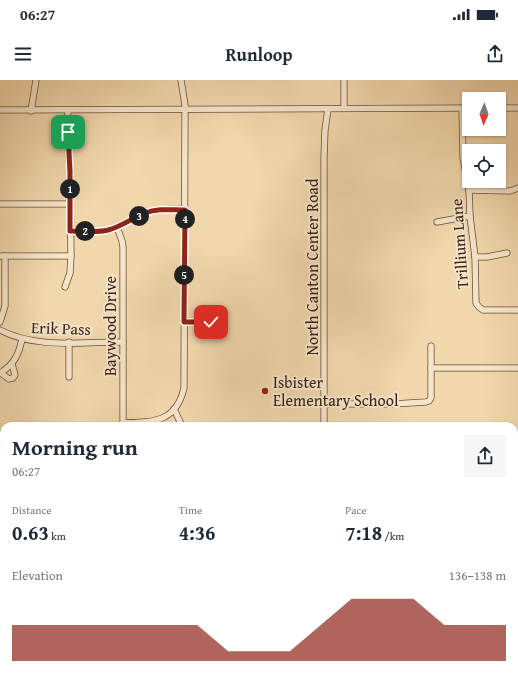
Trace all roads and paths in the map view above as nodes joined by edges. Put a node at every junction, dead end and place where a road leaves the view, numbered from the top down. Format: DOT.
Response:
graph roads {
  1 [pos="36,80"];
  2 [pos="181,80"];
  3 [pos="344,80"];
  4 [pos="344,108"];
  5 [pos="462,108"];
  6 [pos="506,108"];
  7 [pos="518,108"];
  8 [pos="328,109"];
  9 [pos="0,110"];
  10 [pos="31,110"];
  11 [pos="185,110"];
  12 [pos="68,111"];
  13 [pos="463,136"];
  14 [pos="518,188"];
  15 [pos="469,190"];
  16 [pos="0,204"];
  17 [pos="70,204"];
  18 [pos="185,210"];
  19 [pos="470,216"];
  20 [pos="436,222"];
  21 [pos="117,227"];
  22 [pos="70,231"];
  23 [pos="507,253"];
  24 [pos="2,256"];
  25 [pos="70,256"];
  26 [pos="475,257"];
  27 [pos="65,287"];
  28 [pos="518,310"];
  29 [pos="0,322"];
  30 [pos="184,322"];
  31 [pos="211,322"];
  32 [pos="0,330"];
  33 [pos="22,339"];
  34 [pos="69,342"];
  35 [pos="123,342"];
  36 [pos="431,346"];
  37 [pos="12,364"];
  38 [pos="431,368"];
  39 [pos="518,368"];
  40 [pos="0,373"];
  41 [pos="69,377"];
  42 [pos="324,404"];
  43 [pos="174,409"];
  44 [pos="123,422"];
  45 [pos="144,422"];
  46 [pos="180,422"];
  47 [pos="324,422"];
  1 -- 10 [label="street"];
  2 -- 11 [label="street"];
  3 -- 4 [label="street"];
  4 -- 5 [label="street"];
  4 -- 8 [label="street"];
  6 -- 7 [label="street"];
  8 -- 11 [label="street"];
  8 -- 42 [label="street, North Canton Center Road"];
  9 -- 10 [label="street"];
  10 -- 12 [label="street"];
  11 -- 12 [label="street"];
  11 -- 18 [label="street"];
  12 -- 17 [label="street"];
  13 -- 15 [label="street, Trillium Lane"];
  14 -- 15 [label="street"];
  15 -- 19 [label="street, Trillium Lane"];
  16 -- 17 [label="street"];
  17 -- 22 [label="street"];
  18 -- 21 [label="street"];
  18 -- 30 [label="street"];
  19 -- 20 [label="street"];
  19 -- 26 [label="street, Trillium Lane"];
  21 -- 22 [label="street"];
  21 -- 35 [label="street, Baywood Drive"];
  22 -- 25 [label="street"];
  23 -- 26 [label="street"];
  24 -- 25 [label="street"];
  24 -- 29 [label="street"];
  25 -- 27 [label="street"];
  26 -- 28 [label="street, Trillium Lane"];
  30 -- 31 [label="street"];
  30 -- 43 [label="street"];
  32 -- 33 [label="street, Erik Pass"];
  33 -- 34 [label="street, Erik Pass"];
  33 -- 37 [label="street"];
  34 -- 35 [label="street, Erik Pass"];
  34 -- 41 [label="street"];
  35 -- 44 [label="street, Baywood Drive"];
  36 -- 38 [label="street"];
  37 -- 40 [label="street"];
  37 -- 40 [label="street"];
  38 -- 39 [label="street"];
  38 -- 42 [label="street"];
  42 -- 47 [label="street, North Canton Center Road"];
  43 -- 45 [label="street"];
  43 -- 46 [label="street"];
}
